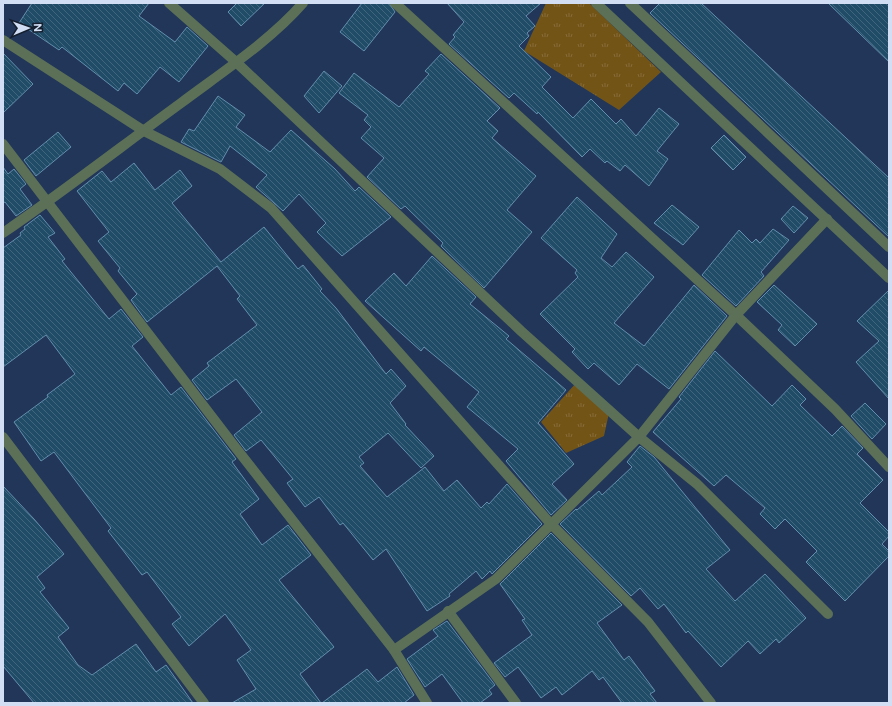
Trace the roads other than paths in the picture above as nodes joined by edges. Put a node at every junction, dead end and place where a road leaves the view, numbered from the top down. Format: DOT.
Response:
graph roads {
  1 [pos="169,3"];
  2 [pos="303,3"];
  3 [pos="395,3"];
  4 [pos="596,3"];
  5 [pos="630,3"];
  6 [pos="3,40"];
  7 [pos="236,62"];
  8 [pos="144,130"];
  9 [pos="3,144"];
  10 [pos="48,202"];
  11 [pos="827,219"];
  12 [pos="3,233"];
  13 [pos="889,247"];
  14 [pos="889,278"];
  15 [pos="736,315"];
  16 [pos="3,437"];
  17 [pos="639,437"];
  18 [pos="889,467"];
  19 [pos="550,523"];
  20 [pos="448,611"];
  21 [pos="828,614"];
  22 [pos="394,650"];
  23 [pos="204,703"];
  24 [pos="427,703"];
  25 [pos="516,703"];
  26 [pos="711,703"];
  1 -- 7 [label="street"];
  2 -- 7 [label="street"];
  3 -- 15 [label="street"];
  4 -- 11 [label="street"];
  5 -- 13 [label="street"];
  6 -- 8 [label="street"];
  7 -- 8 [label="street"];
  7 -- 17 [label="street"];
  8 -- 10 [label="street"];
  8 -- 19 [label="street"];
  9 -- 10 [label="street"];
  10 -- 12 [label="street"];
  10 -- 22 [label="street"];
  11 -- 14 [label="street"];
  11 -- 15 [label="street"];
  15 -- 17 [label="street"];
  15 -- 18 [label="street"];
  16 -- 23 [label="street"];
  17 -- 19 [label="street"];
  17 -- 21 [label="street"];
  19 -- 20 [label="street"];
  19 -- 26 [label="street"];
  20 -- 22 [label="street"];
  20 -- 25 [label="street"];
  22 -- 24 [label="street"];
}
